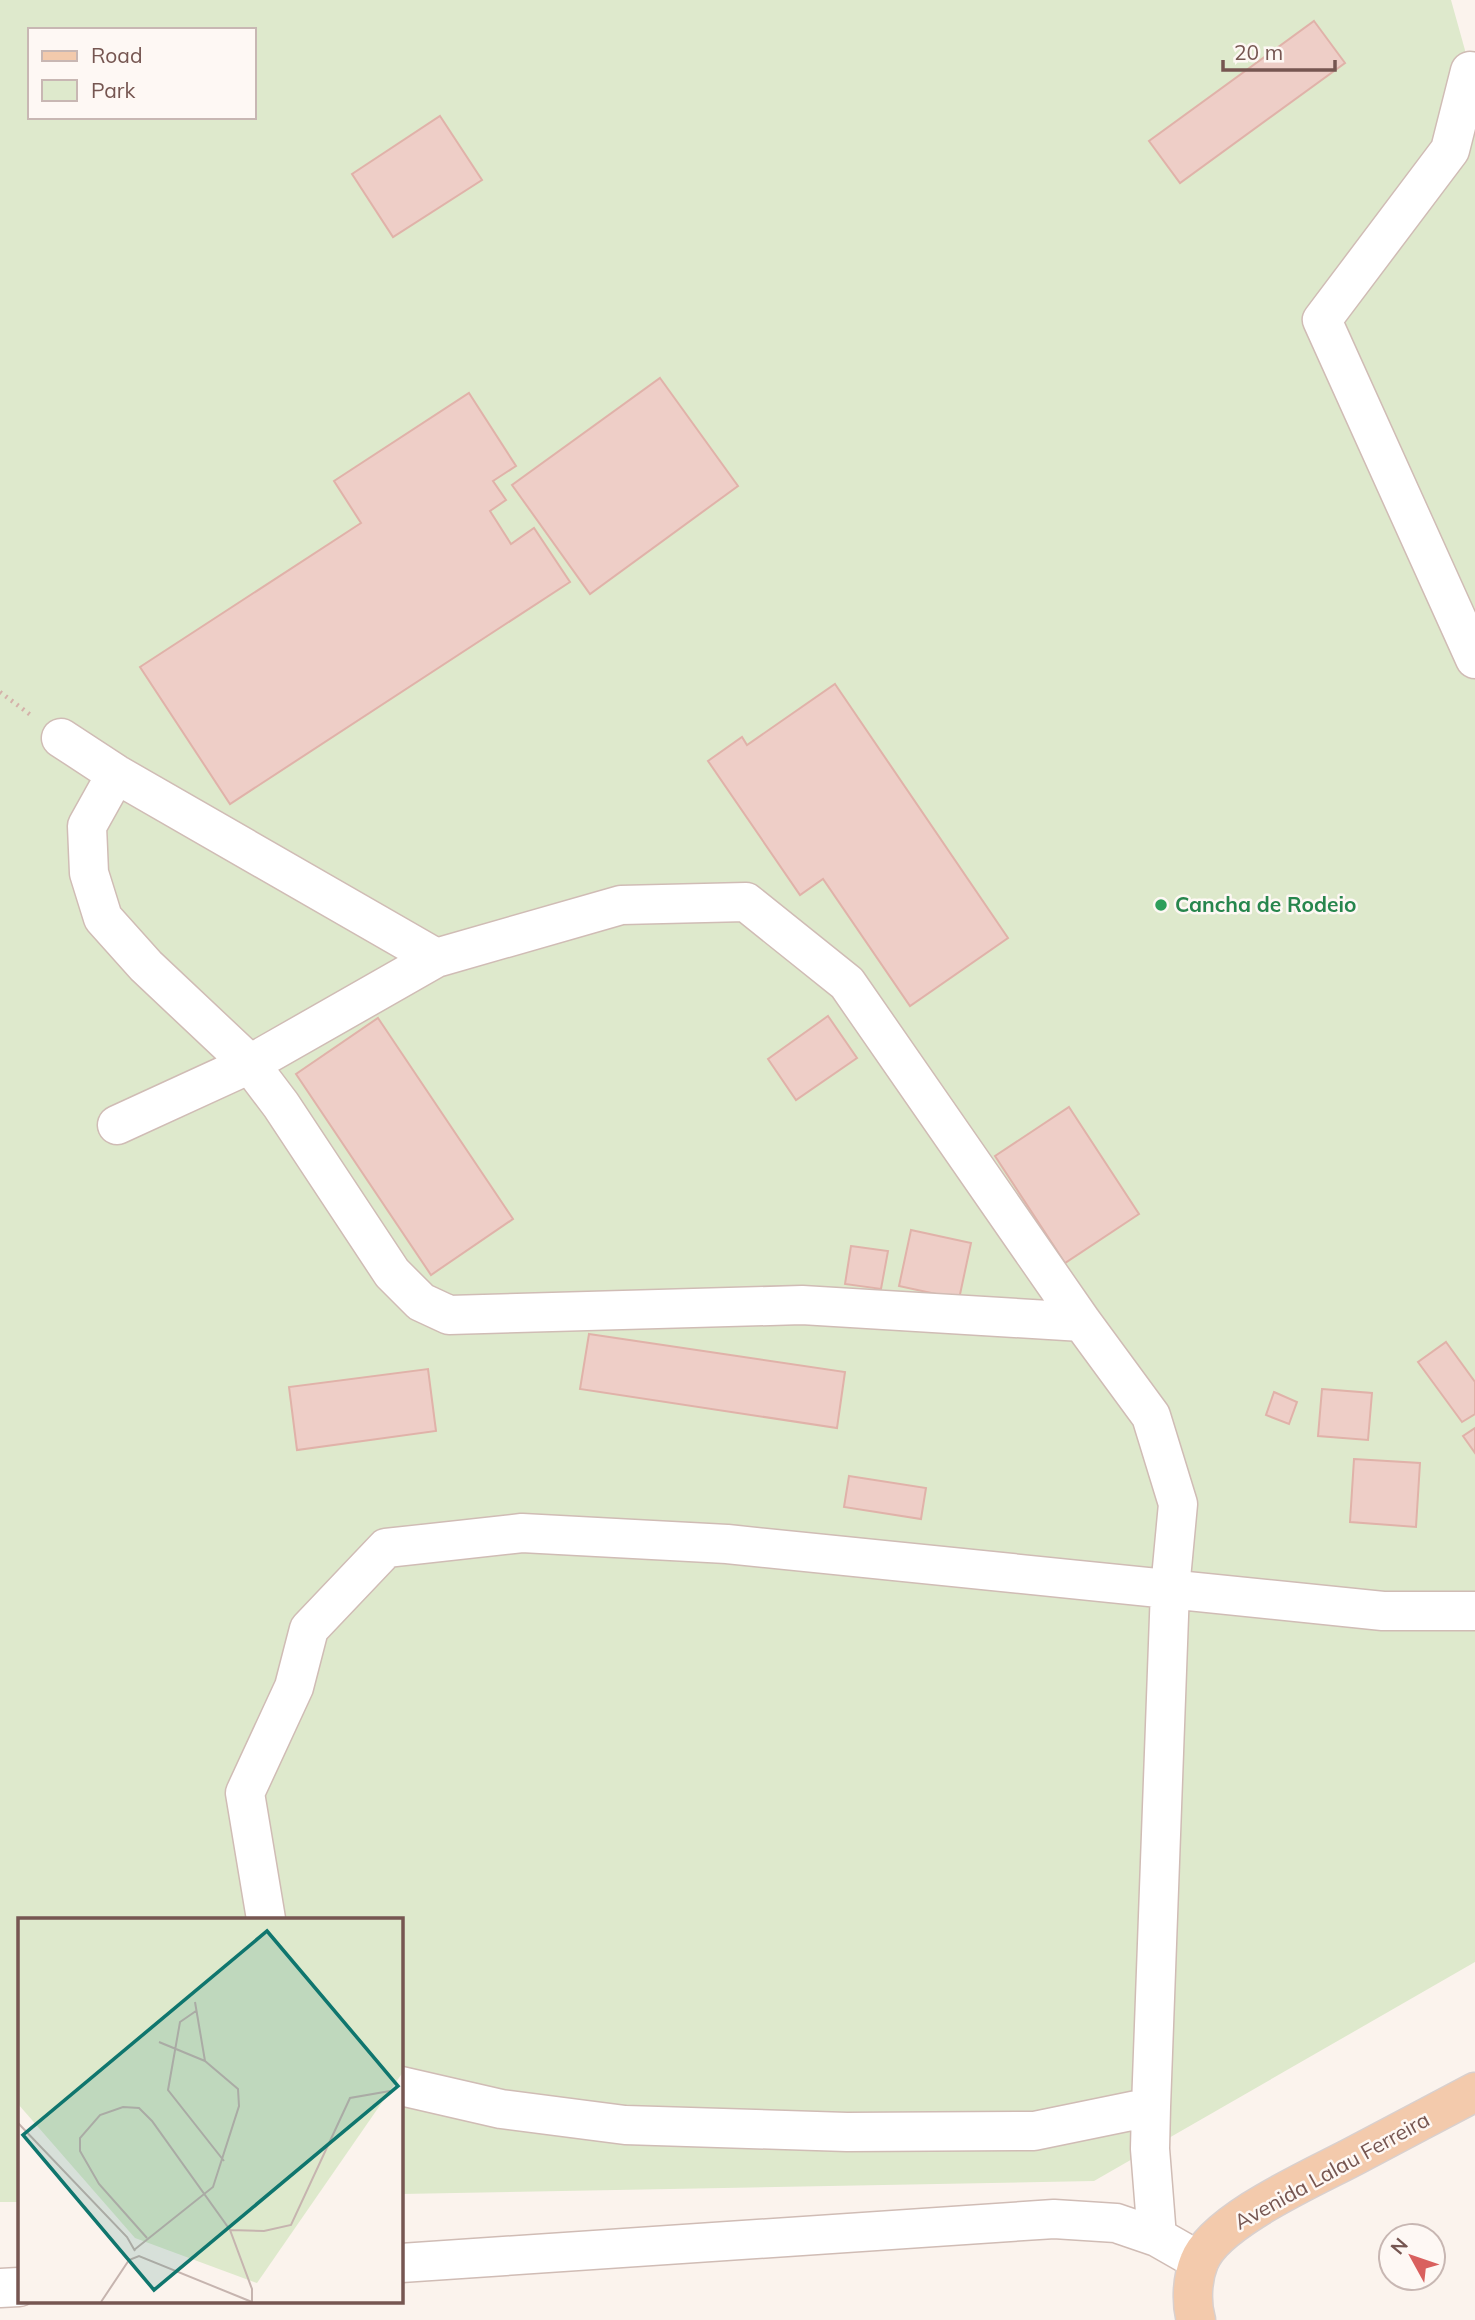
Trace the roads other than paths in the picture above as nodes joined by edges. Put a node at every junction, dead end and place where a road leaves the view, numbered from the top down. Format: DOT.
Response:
graph roads {
  1 [pos="1470,71"];
  2 [pos="1475,659"];
  3 [pos="61,738"];
  4 [pos="116,774"];
  5 [pos="436,958"];
  6 [pos="250,1064"];
  7 [pos="117,1125"];
  8 [pos="1082,1322"];
  9 [pos="1170,1589"];
  10 [pos="1475,1611"];
  11 [pos="266,1918"];
  12 [pos="402,2086"];
  13 [pos="1475,2092"];
  14 [pos="1151,2107"];
  15 [pos="1157,2237"];
  16 [pos="1199,2261"];
  17 [pos="402,2263"];
  18 [pos="18,2287"];
  19 [pos="0,2288"];
  20 [pos="1196,2320"];
  1 -- 2 [label="street"];
  3 -- 4 [label="street"];
  4 -- 5 [label="street"];
  4 -- 6 [label="street"];
  5 -- 6 [label="street"];
  5 -- 8 [label="street"];
  6 -- 7 [label="street"];
  6 -- 8 [label="street"];
  8 -- 9 [label="street"];
  9 -- 10 [label="street"];
  9 -- 11 [label="street"];
  9 -- 14 [label="street"];
  12 -- 14 [label="street"];
  13 -- 16 [label="main road, Avenida Lalau Ferreira"];
  14 -- 15 [label="street"];
  15 -- 16 [label="street"];
  15 -- 17 [label="street"];
  16 -- 20 [label="main road"];
  18 -- 19 [label="street"];
}
